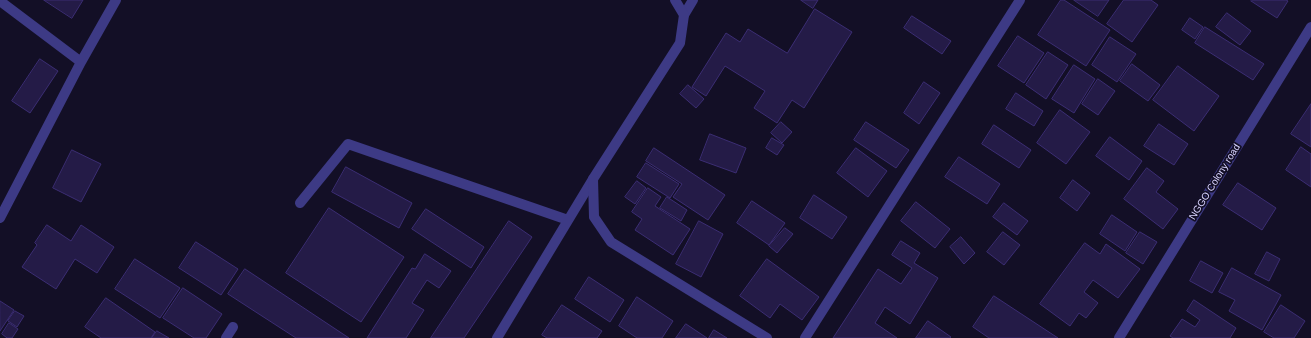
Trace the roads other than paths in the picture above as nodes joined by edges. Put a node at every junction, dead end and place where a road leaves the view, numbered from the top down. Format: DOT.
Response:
graph roads {
  1 [pos="116,0"];
  2 [pos="675,0"];
  3 [pos="693,0"];
  4 [pos="1020,0"];
  5 [pos="0,1"];
  6 [pos="684,14"];
  7 [pos="1311,27"];
  8 [pos="81,62"];
  9 [pos="593,179"];
  10 [pos="300,203"];
  11 [pos="0,218"];
  12 [pos="568,220"];
  13 [pos="232,327"];
  14 [pos="226,338"];
  15 [pos="497,338"];
  16 [pos="767,338"];
  17 [pos="805,338"];
  18 [pos="1119,338"];
  1 -- 8 [label="street"];
  2 -- 6 [label="street"];
  3 -- 6 [label="street"];
  4 -- 17 [label="street"];
  5 -- 8 [label="street"];
  6 -- 9 [label="street"];
  7 -- 18 [label="street, NGGO Colony road"];
  8 -- 11 [label="street"];
  9 -- 12 [label="street"];
  9 -- 16 [label="street"];
  10 -- 12 [label="street"];
  12 -- 15 [label="street"];
  13 -- 14 [label="street"];
}
